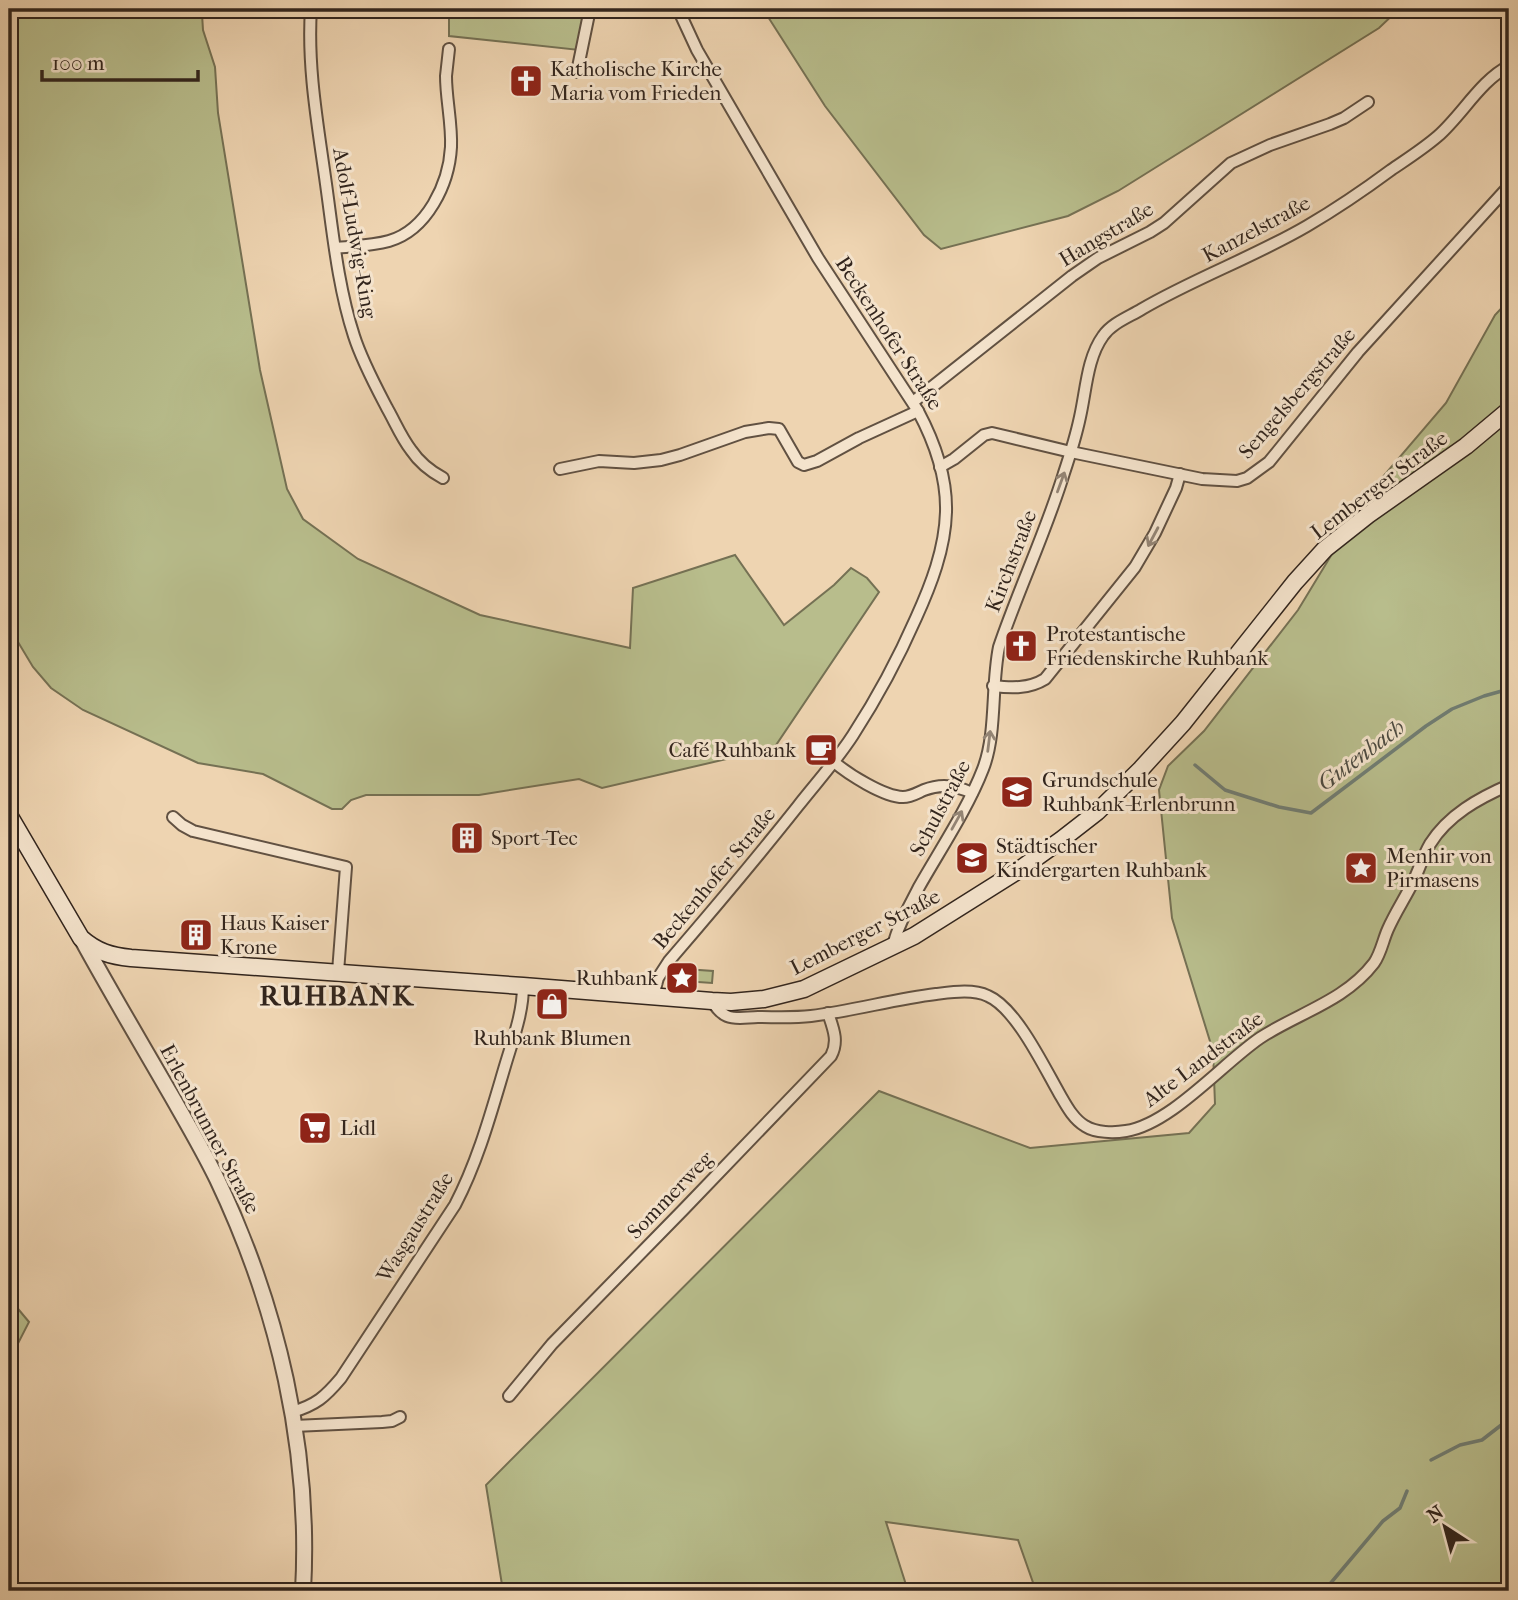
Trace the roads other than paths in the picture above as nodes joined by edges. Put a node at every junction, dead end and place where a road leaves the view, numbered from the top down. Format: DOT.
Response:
graph roads {
  1 [pos="311,9"];
  2 [pos="590,9"];
  3 [pos="678,9"];
  4 [pos="449,49"];
  5 [pos="1509,66"];
  6 [pos="577,72"];
  7 [pos="1368,102"];
  8 [pos="1509,186"];
  9 [pos="335,248"];
  10 [pos="915,406"];
  11 [pos="1509,410"];
  12 [pos="1071,452"];
  13 [pos="940,467"];
  14 [pos="560,469"];
  15 [pos="1180,474"];
  16 [pos="443,478"];
  17 [pos="993,686"];
  18 [pos="834,762"];
  19 [pos="1509,785"];
  20 [pos="972,793"];
  21 [pos="9,815"];
  22 [pos="173,817"];
  23 [pos="80,938"];
  24 [pos="894,946"];
  25 [pos="108,955"];
  26 [pos="338,972"];
  27 [pos="105,982"];
  28 [pos="523,986"];
  29 [pos="653,996"];
  30 [pos="712,1002"];
  31 [pos="828,1013"];
  32 [pos="509,1396"];
  33 [pos="400,1417"];
  34 [pos="293,1419"];
  35 [pos="303,1591"];
  1 -- 9 [label="street, Adolf-Ludwig-Ring"];
  2 -- 6 [label="street"];
  3 -- 10 [label="street, Beckenhofer Straße"];
  4 -- 9 [label="street"];
  5 -- 12 [label="street, Kanzelstraße"];
  7 -- 10 [label="street, Hangstraße"];
  8 -- 15 [label="street, Sengelsbergstraße"];
  9 -- 16 [label="street, Adolf-Ludwig-Ring"];
  10 -- 13 [label="street, Beckenhofer Straße"];
  10 -- 14 [label="street, Hangstraße"];
  11 -- 24 [label="main road, Lemberger Straße"];
  12 -- 13 [label="street, Sengelsbergstraße"];
  12 -- 15 [label="street, Sengelsbergstraße"];
  17 -- 12 [label="street, Kirchstraße, one-way"];
  13 -- 18 [label="street, Beckenhofer Straße"];
  15 -- 17 [label="street, one-way"];
  20 -- 17 [label="street, Schulstraße, one-way"];
  18 -- 20 [label="street"];
  18 -- 29 [label="street, Beckenhofer Straße"];
  19 -- 31 [label="street, Alte Landstraße"];
  24 -- 20 [label="street, Schulstraße, one-way"];
  21 -- 23 [label="main road, Lemberger Straße"];
  22 -- 26 [label="street"];
  23 -- 25 [label="main road, Lemberger Straße"];
  23 -- 27 [label="street, Erlenbrunner Straße"];
  24 -- 30 [label="main road, Lemberger Straße"];
  25 -- 26 [label="main road, Lemberger Straße"];
  25 -- 27 [label="street"];
  26 -- 28 [label="main road, Lemberger Straße"];
  27 -- 34 [label="street, Erlenbrunner Straße"];
  28 -- 29 [label="main road, Lemberger Straße"];
  28 -- 34 [label="street, Wasgaustraße"];
  29 -- 30 [label="main road, Lemberger Straße"];
  30 -- 31 [label="street, Alte Landstraße"];
  31 -- 32 [label="street, Sommerweg"];
  33 -- 34 [label="street"];
  34 -- 35 [label="street, Erlenbrunner Straße"];
}
